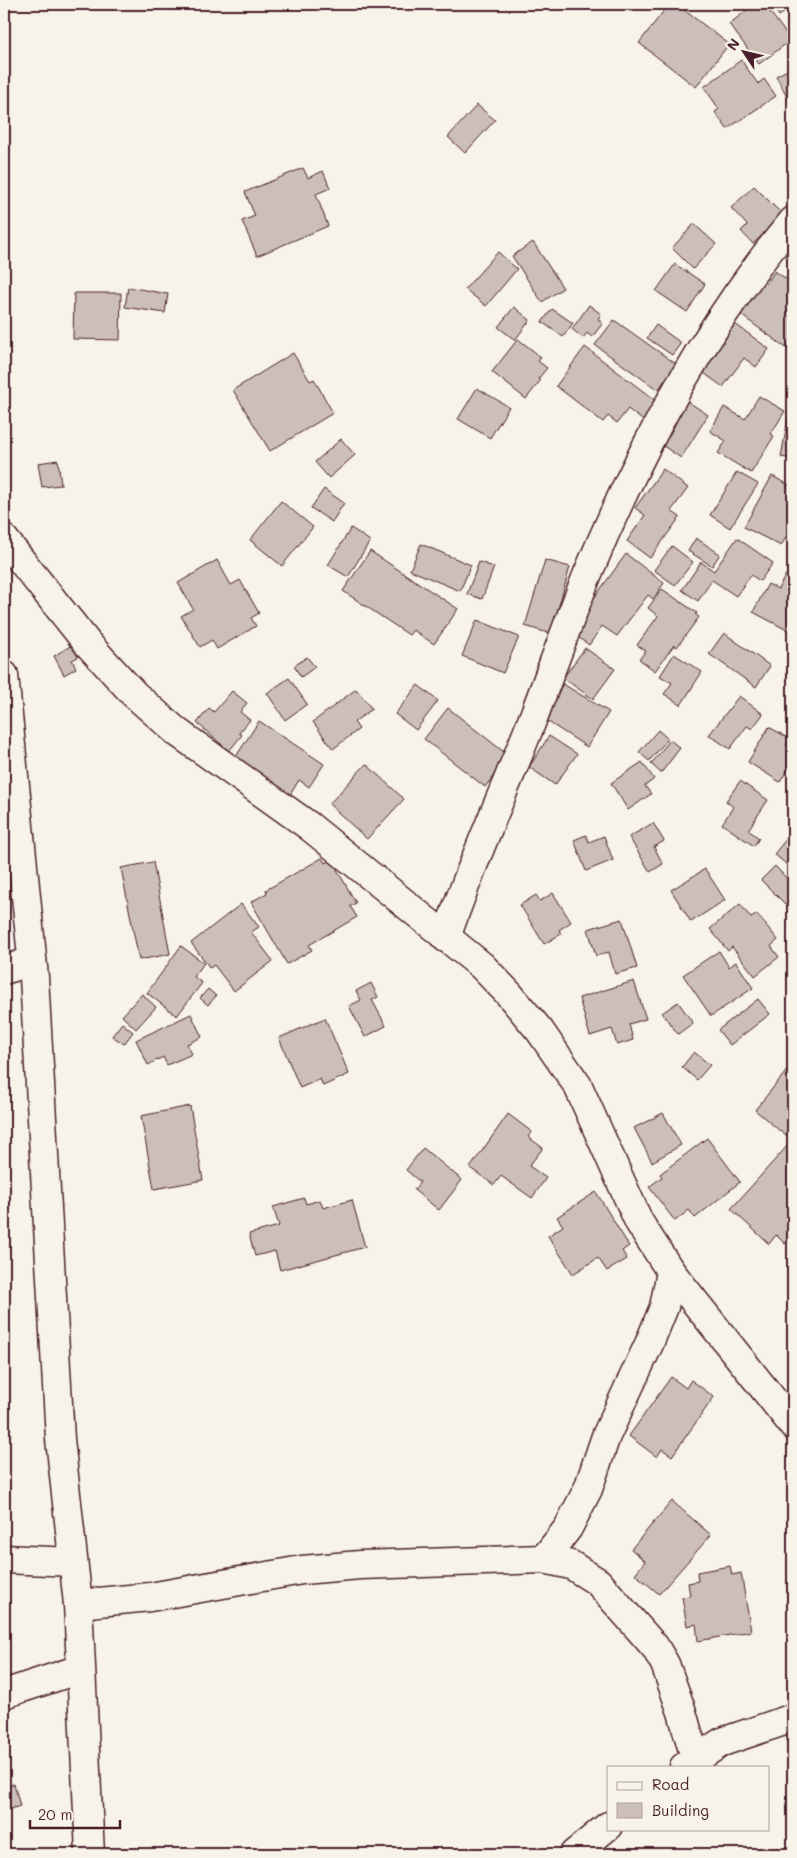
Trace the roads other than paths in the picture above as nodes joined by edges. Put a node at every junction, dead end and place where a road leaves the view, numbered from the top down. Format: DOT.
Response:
graph roads {
  1 [pos="793,221"];
  2 [pos="4,539"];
  3 [pos="4,674"];
  4 [pos="446,938"];
  5 [pos="32,961"];
  6 [pos="4,970"];
  7 [pos="671,1272"];
  8 [pos="793,1425"];
  9 [pos="4,1559"];
  10 [pos="544,1559"];
  11 [pos="74,1562"];
  12 [pos="78,1604"];
  13 [pos="80,1669"];
  14 [pos="4,1694"];
  15 [pos="793,1718"];
  16 [pos="689,1762"];
  17 [pos="607,1827"];
  18 [pos="90,1854"];
  19 [pos="574,1854"];
  1 -- 4 [label="street"];
  2 -- 4 [label="street"];
  3 -- 5 [label="street"];
  4 -- 7 [label="street"];
  5 -- 6 [label="street"];
  5 -- 11 [label="street"];
  7 -- 8 [label="street"];
  7 -- 10 [label="street"];
  9 -- 11 [label="street"];
  10 -- 12 [label="street"];
  10 -- 16 [label="street"];
  11 -- 12 [label="street"];
  12 -- 13 [label="street"];
  13 -- 14 [label="street"];
  13 -- 18 [label="street"];
  15 -- 16 [label="street"];
  17 -- 19 [label="street"];
}
